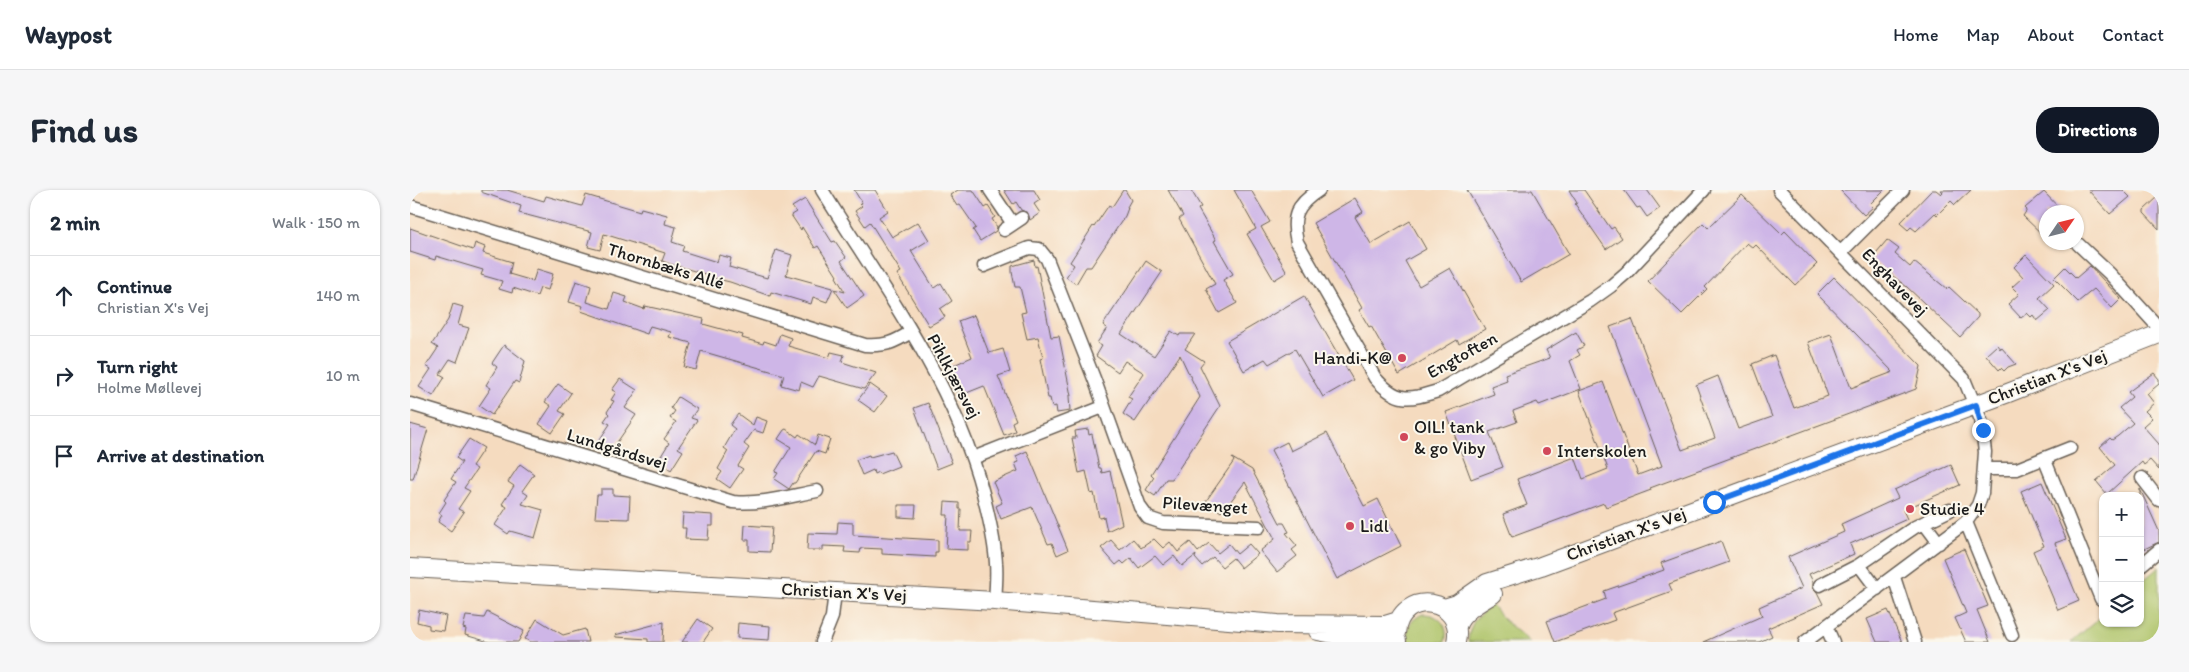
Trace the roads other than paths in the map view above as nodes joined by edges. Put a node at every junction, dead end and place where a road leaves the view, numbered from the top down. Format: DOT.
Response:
graph roads {
  1 [pos="822,190"];
  2 [pos="990,190"];
  3 [pos="1319,190"];
  4 [pos="1704,190"];
  5 [pos="1779,190"];
  6 [pos="1903,190"];
  7 [pos="410,206"];
  8 [pos="1013,224"];
  9 [pos="2084,250"];
  10 [pos="1841,252"];
  11 [pos="984,266"];
  12 [pos="2159,328"];
  13 [pos="911,332"];
  14 [pos="2159,334"];
  15 [pos="410,404"];
  16 [pos="1976,405"];
  17 [pos="1103,406"];
  18 [pos="2070,448"];
  19 [pos="973,458"];
  20 [pos="2044,458"];
  21 [pos="1984,469"];
  22 [pos="2142,478"];
  23 [pos="817,491"];
  24 [pos="2159,500"];
  25 [pos="1950,510"];
  26 [pos="1966,522"];
  27 [pos="1924,523"];
  28 [pos="1259,527"];
  29 [pos="1939,543"];
  30 [pos="2159,550"];
  31 [pos="2144,563"];
  32 [pos="1860,565"];
  33 [pos="1541,566"];
  34 [pos="410,568"];
  35 [pos="1894,577"];
  36 [pos="1820,585"];
  37 [pos="1877,589"];
  38 [pos="835,592"];
  39 [pos="2099,592"];
  40 [pos="995,601"];
  41 [pos="1444,608"];
  42 [pos="1398,621"];
  43 [pos="1278,624"];
  44 [pos="1826,626"];
  45 [pos="1456,634"];
  46 [pos="2012,635"];
  47 [pos="1397,641"];
  48 [pos="822,642"];
  49 [pos="1805,642"];
  50 [pos="1833,642"];
  51 [pos="1915,642"];
  1 -- 13 [label="street, Pihlkjærsvej"];
  2 -- 8 [label="street"];
  3 -- 4 [label="street, Engtoften"];
  5 -- 10 [label="street, Enghavevej"];
  6 -- 10 [label="street"];
  7 -- 13 [label="street, Thornbæks Allé"];
  9 -- 12 [label="street"];
  10 -- 16 [label="street, Enghavevej"];
  11 -- 17 [label="street, Pilevænget"];
  13 -- 19 [label="street, Pihlkjærsvej"];
  14 -- 16 [label="street, Christian X's Vej"];
  15 -- 23 [label="street, Lundgårdsvej"];
  16 -- 21 [label="street, Enghavevej"];
  16 -- 33 [label="street, Christian X's Vej"];
  17 -- 19 [label="street"];
  17 -- 28 [label="street, Pilevænget"];
  18 -- 20 [label="street"];
  19 -- 40 [label="street, Pihlkjærsvej"];
  20 -- 21 [label="street"];
  20 -- 39 [label="street"];
  21 -- 26 [label="street, Enghavevej"];
  22 -- 24 [label="street"];
  25 -- 27 [label="street"];
  26 -- 29 [label="street"];
  26 -- 46 [label="street"];
  27 -- 29 [label="street"];
  27 -- 32 [label="street"];
  29 -- 35 [label="street"];
  30 -- 31 [label="street"];
  32 -- 36 [label="street"];
  32 -- 37 [label="street"];
  33 -- 41 [label="street, Christian X's Vej"];
  33 -- 45 [label="street, Christian X's Vej"];
  34 -- 38 [label="street, Christian X's Vej"];
  35 -- 37 [label="street"];
  35 -- 51 [label="street"];
  37 -- 44 [label="street"];
  38 -- 40 [label="street, Christian X's Vej"];
  38 -- 48 [label="street"];
  40 -- 43 [label="street, Christian X's Vej"];
  41 -- 42 [label="street"];
  41 -- 45 [label="street"];
  42 -- 43 [label="street, Christian X's Vej"];
  42 -- 47 [label="street"];
  43 -- 47 [label="street, Christian X's Vej"];
  44 -- 49 [label="street"];
  44 -- 50 [label="street"];
}
